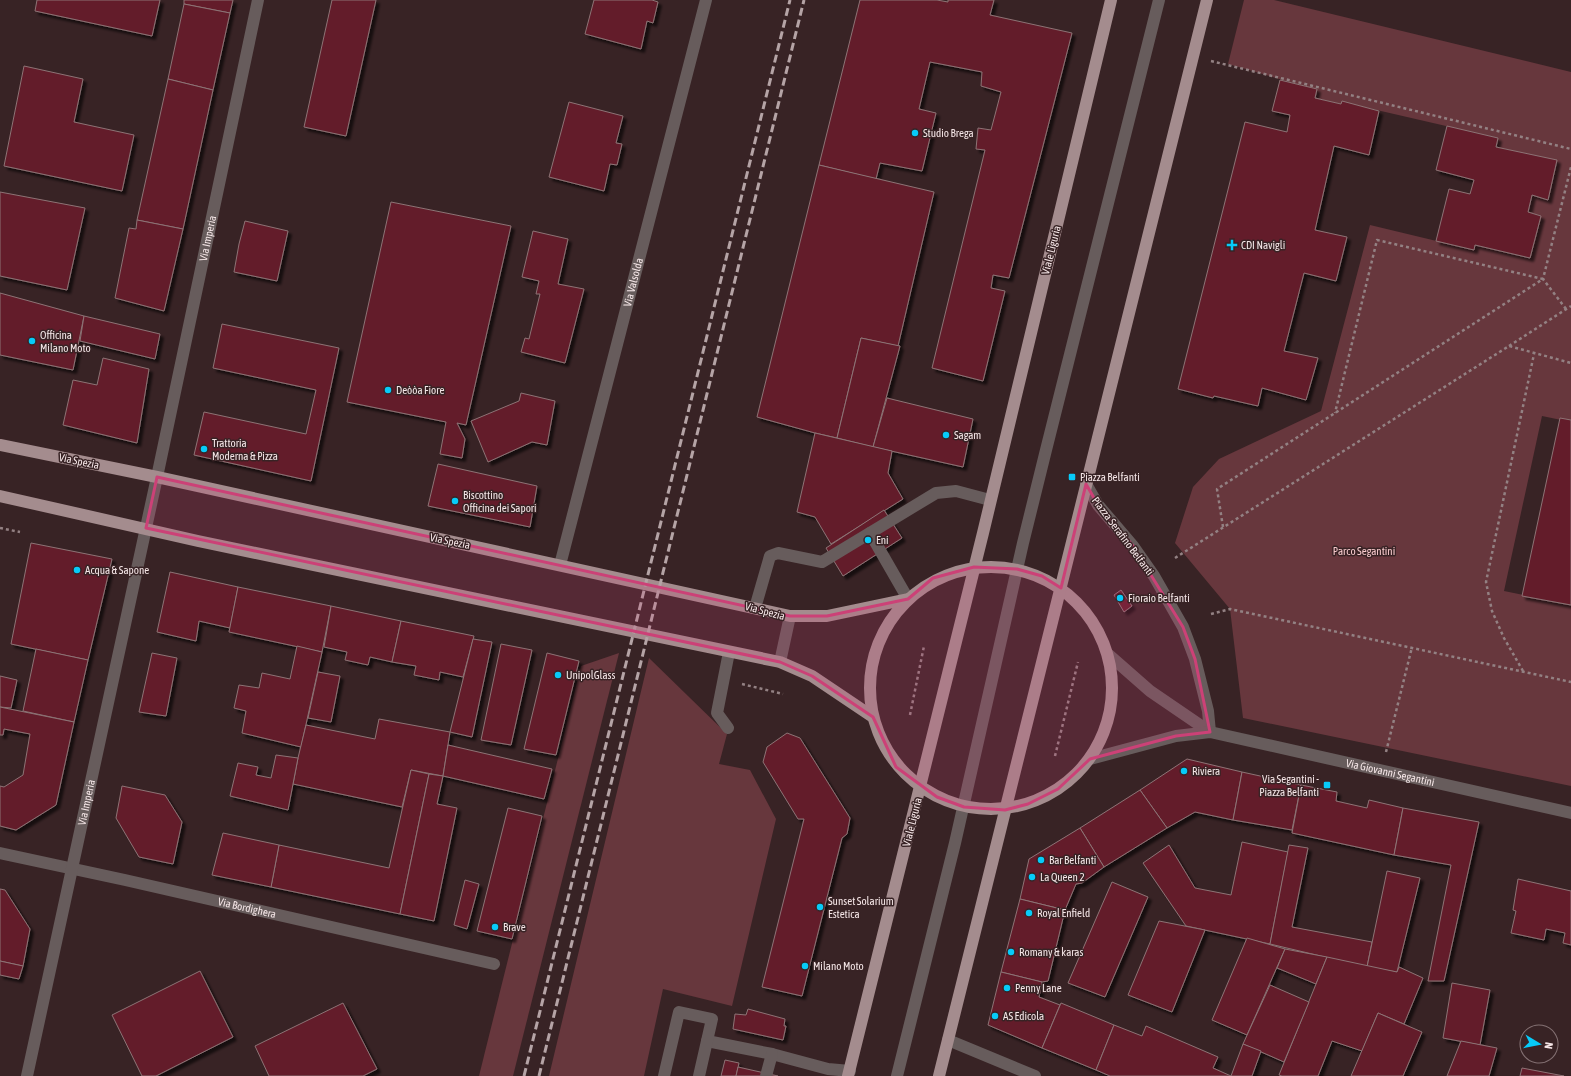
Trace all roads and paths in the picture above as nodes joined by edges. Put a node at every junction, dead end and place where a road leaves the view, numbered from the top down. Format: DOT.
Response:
graph roads {
  1 [pos="258,0"];
  2 [pos="706,0"];
  3 [pos="1111,0"];
  4 [pos="1159,0"];
  5 [pos="1207,0"];
  6 [pos="1193,58"];
  7 [pos="1571,149"];
  8 [pos="1571,167"];
  9 [pos="1543,279"];
  10 [pos="1571,306"];
  11 [pos="1566,309"];
  12 [pos="1509,346"];
  13 [pos="1534,354"];
  14 [pos="1571,363"];
  15 [pos="1335,413"];
  16 [pos="0,445"];
  17 [pos="157,477"];
  18 [pos="1086,484"];
  19 [pos="0,496"];
  20 [pos="990,500"];
  21 [pos="1224,527"];
  22 [pos="0,528"];
  23 [pos="146,528"];
  24 [pos="20,532"];
  25 [pos="870,533"];
  26 [pos="1175,558"];
  27 [pos="560,565"];
  28 [pos="974,567"];
  29 [pos="1017,569"];
  30 [pos="1061,588"];
  31 [pos="908,599"];
  32 [pos="755,608"];
  33 [pos="1211,614"];
  34 [pos="790,616"];
  35 [pos="924,646"];
  36 [pos="1412,647"];
  37 [pos="729,652"];
  38 [pos="1109,655"];
  39 [pos="780,662"];
  40 [pos="1078,662"];
  41 [pos="1523,671"];
  42 [pos="736,682"];
  43 [pos="1571,682"];
  44 [pos="783,694"];
  45 [pos="910,715"];
  46 [pos="873,717"];
  47 [pos="728,728"];
  48 [pos="1210,732"];
  49 [pos="1386,754"];
  50 [pos="1055,756"];
  51 [pos="1090,759"];
  52 [pos="920,787"];
  53 [pos="964,807"];
  54 [pos="1005,810"];
  55 [pos="1571,814"];
  56 [pos="0,853"];
  57 [pos="72,868"];
  58 [pos="494,964"];
  59 [pos="948,1040"];
  60 [pos="708,1041"];
  61 [pos="772,1054"];
  62 [pos="849,1073"];
  63 [pos="27,1076"];
  64 [pos="664,1076"];
  65 [pos="699,1076"];
  66 [pos="766,1076"];
  67 [pos="897,1076"];
  68 [pos="939,1076"];
  69 [pos="1035,1076"];
  1 -- 17 [label="street, Via Imperia"];
  2 -- 27 [label="street, Via Valsolda"];
  3 -- 20 [label="main road, Viale Liguria"];
  4 -- 29 [label="street"];
  5 -- 6 [label="main road"];
  6 -- 7 [label="path"];
  6 -- 18 [label="main road"];
  8 -- 9 [label="path"];
  9 -- 11 [label="path"];
  9 -- 15 [label="path"];
  9 -- 15 [label="path"];
  10 -- 11 [label="path"];
  11 -- 12 [label="path"];
  12 -- 13 [label="path"];
  12 -- 21 [label="path"];
  13 -- 14 [label="path"];
  13 -- 41 [label="path"];
  15 -- 21 [label="path"];
  16 -- 17 [label="main road, Via Spezia"];
  17 -- 23 [label="street"];
  17 -- 27 [label="main road, Via Spezia"];
  18 -- 30 [label="main road, Piazza Serafino Belfanti"];
  18 -- 48 [label="street, Piazza Serafino Belfanti"];
  19 -- 23 [label="main road"];
  20 -- 25 [label="street"];
  20 -- 28 [label="main road"];
  21 -- 26 [label="path"];
  22 -- 24 [label="path"];
  23 -- 37 [label="main road"];
  23 -- 57 [label="street, Via Imperia"];
  25 -- 31 [label="street"];
  25 -- 32 [label="street"];
  27 -- 32 [label="main road, Via Spezia"];
  28 -- 29 [label="main road"];
  28 -- 31 [label="main road"];
  28 -- 52 [label="main road, Viale Liguria"];
  29 -- 30 [label="main road"];
  29 -- 53 [label="street"];
  30 -- 38 [label="main road"];
  30 -- 54 [label="main road"];
  31 -- 34 [label="main road"];
  31 -- 46 [label="main road"];
  32 -- 34 [label="main road, Via Spezia"];
  33 -- 36 [label="path"];
  34 -- 39 [label="street, Via Spezia"];
  35 -- 45 [label="path"];
  36 -- 41 [label="path"];
  36 -- 49 [label="path"];
  37 -- 39 [label="main road"];
  37 -- 47 [label="street"];
  38 -- 48 [label="street"];
  38 -- 51 [label="main road"];
  39 -- 46 [label="main road"];
  40 -- 50 [label="path"];
  41 -- 43 [label="path"];
  42 -- 44 [label="path"];
  46 -- 52 [label="main road"];
  48 -- 51 [label="street"];
  48 -- 55 [label="street, Via Giovanni Segantini"];
  51 -- 54 [label="main road"];
  52 -- 53 [label="main road"];
  52 -- 62 [label="main road, Viale Liguria"];
  53 -- 54 [label="main road"];
  53 -- 67 [label="street"];
  54 -- 59 [label="main road"];
  56 -- 57 [label="street, Via Bordighera"];
  57 -- 58 [label="street, Via Bordighera"];
  57 -- 63 [label="street, Via Imperia"];
  59 -- 68 [label="main road"];
  59 -- 69 [label="street"];
  60 -- 61 [label="street"];
  60 -- 64 [label="street"];
  60 -- 65 [label="street"];
  61 -- 62 [label="street"];
  61 -- 66 [label="street"];
}
